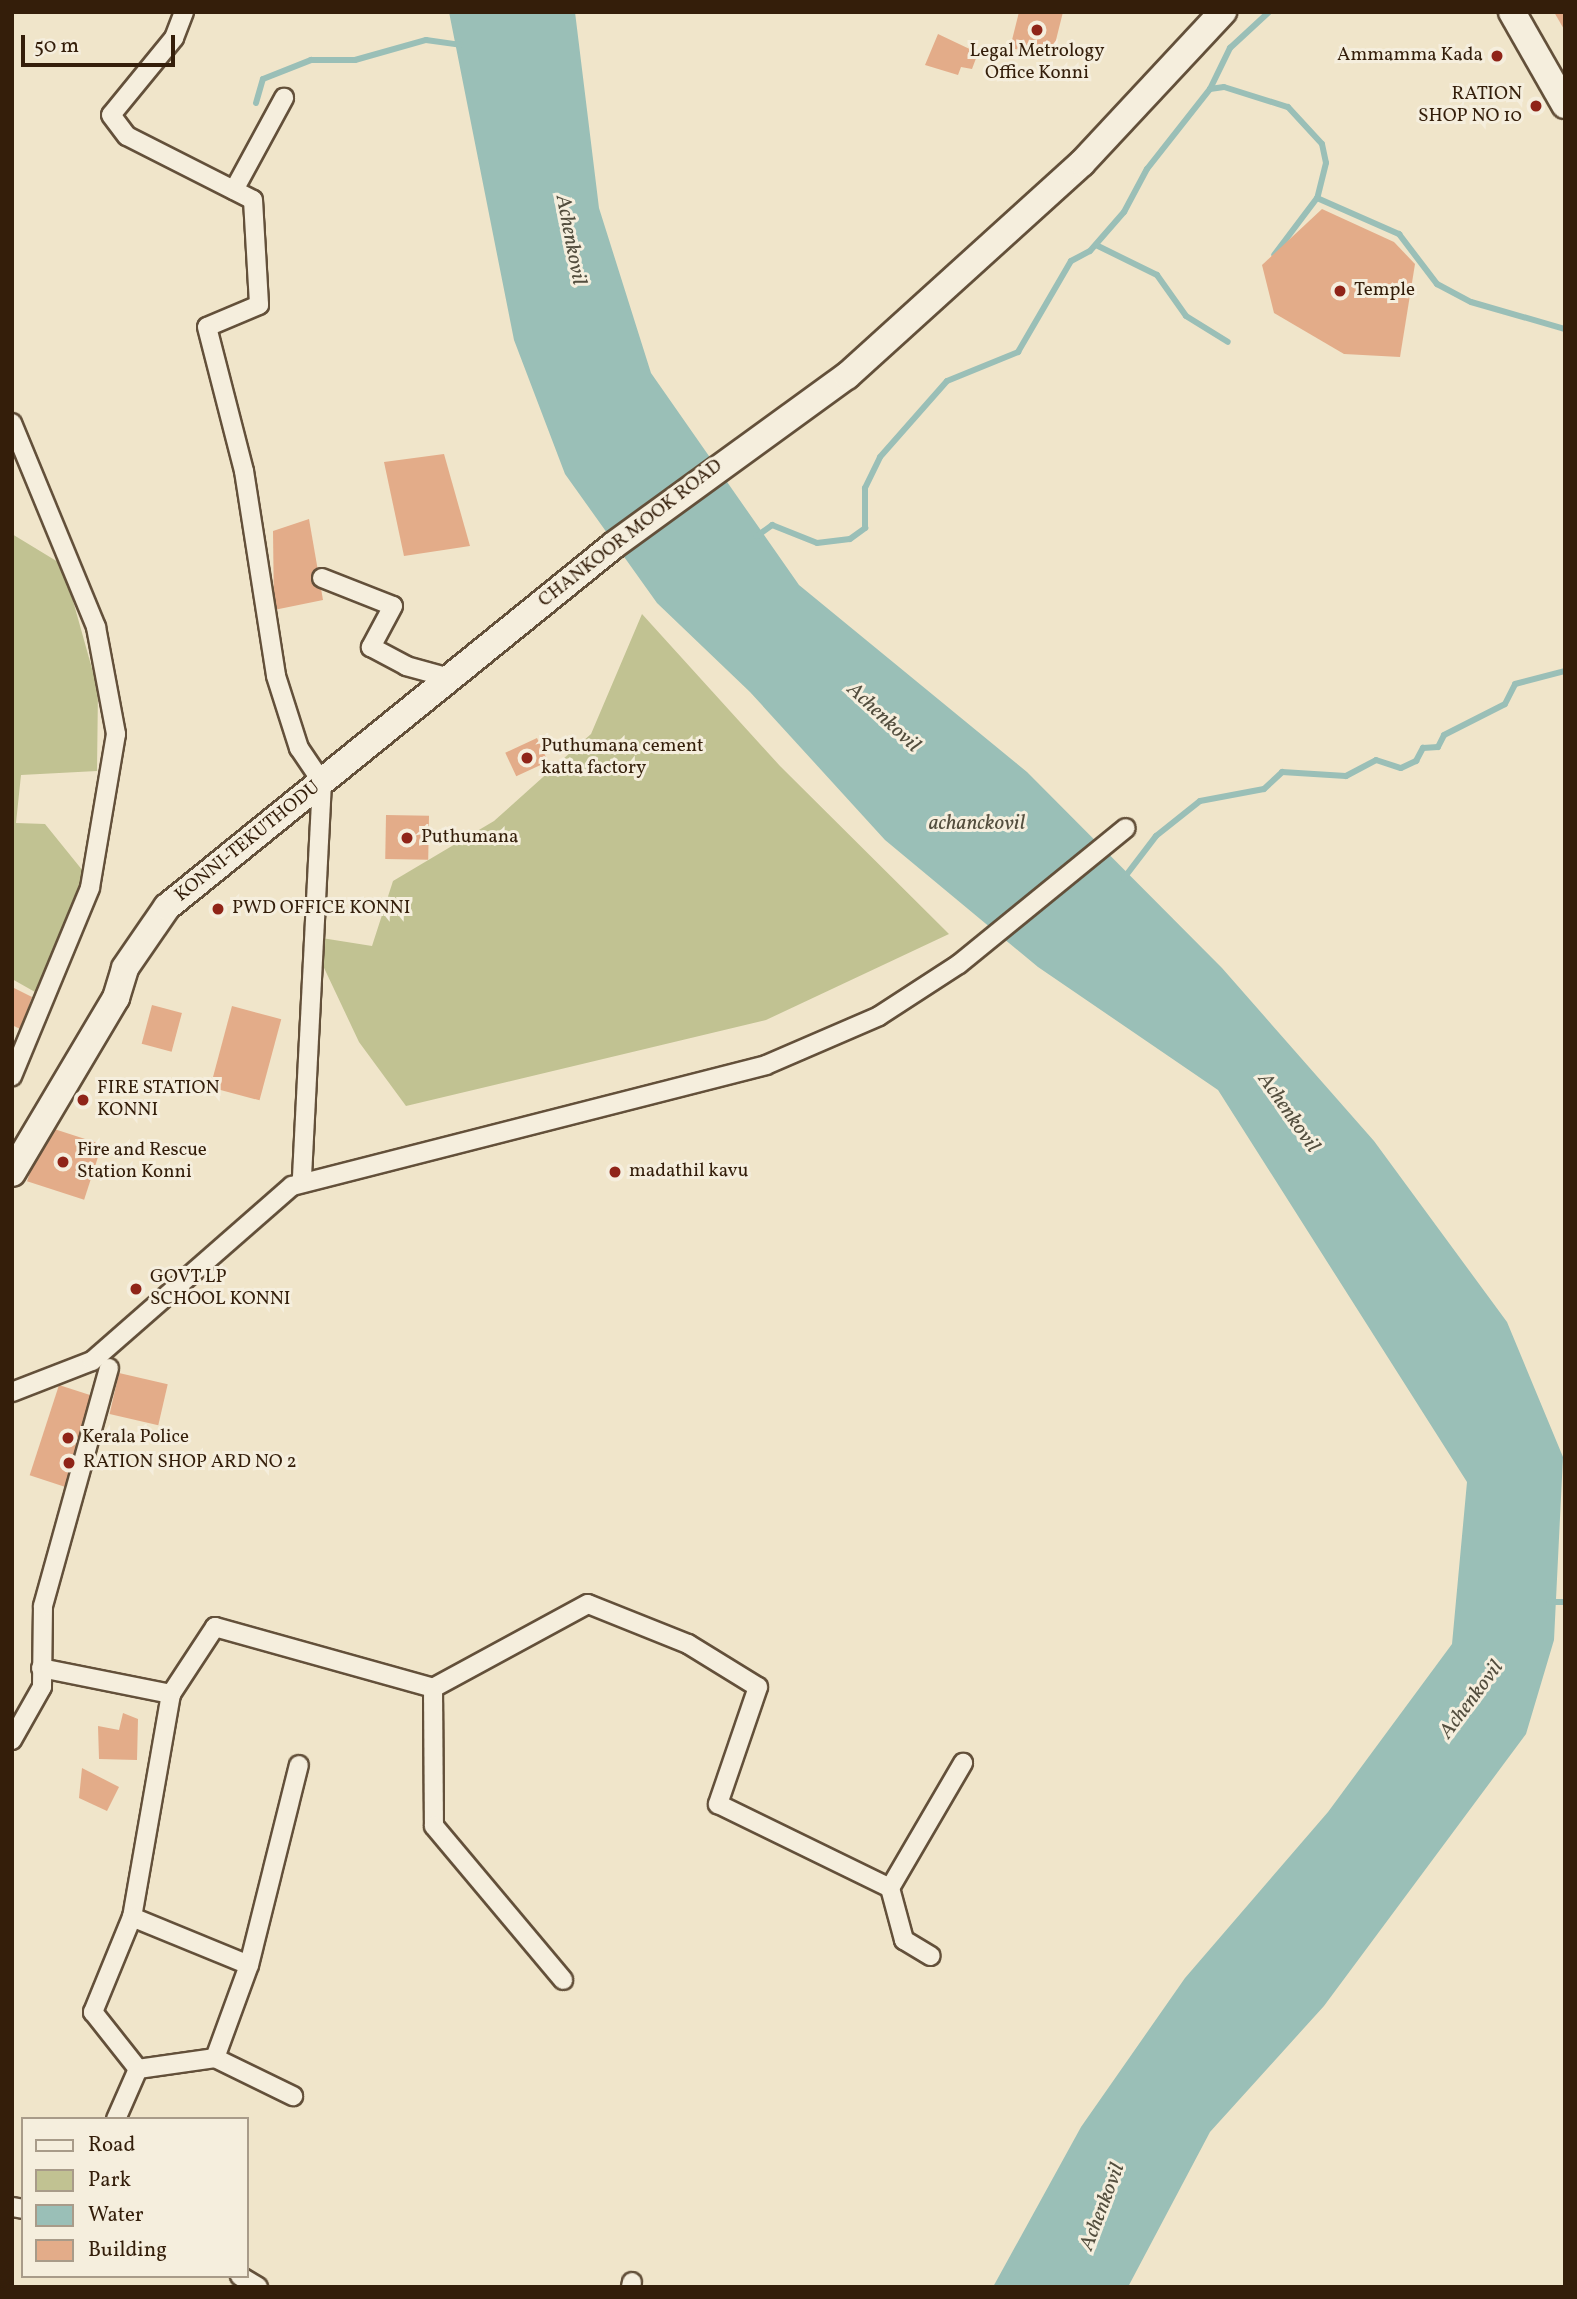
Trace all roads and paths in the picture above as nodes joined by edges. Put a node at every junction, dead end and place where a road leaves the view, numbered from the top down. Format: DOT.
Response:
graph roads {
  1 [pos="184,12"];
  2 [pos="1223,12"];
  3 [pos="1512,12"];
  4 [pos="284,98"];
  5 [pos="1565,106"];
  6 [pos="234,190"];
  7 [pos="12,423"];
  8 [pos="321,578"];
  9 [pos="470,661"];
  10 [pos="450,678"];
  11 [pos="322,782"];
  12 [pos="1126,828"];
  13 [pos="12,1076"];
  14 [pos="12,1173"];
  15 [pos="302,1183"];
  16 [pos="109,1368"];
  17 [pos="12,1392"];
  18 [pos="41,1668"];
  19 [pos="433,1688"];
  20 [pos="170,1694"];
  21 [pos="12,1740"];
  22 [pos="963,1763"];
  23 [pos="299,1765"];
  24 [pos="890,1888"];
  25 [pos="132,1917"];
  26 [pos="931,1956"];
  27 [pos="249,1965"];
  28 [pos="564,1979"];
  29 [pos="215,2058"];
  30 [pos="138,2069"];
  31 [pos="293,2096"];
  32 [pos="117,2117"];
  1 -- 6 [label="street"];
  2 -- 9 [label="main road, CHANKOOR MOOK ROAD"];
  3 -- 5 [label="main road"];
  4 -- 6 [label="street"];
  6 -- 11 [label="street"];
  7 -- 13 [label="street"];
  8 -- 10 [label="street"];
  9 -- 10 [label="main road, KONNI-TEKUTHODU"];
  10 -- 11 [label="main road, KONNI-TEKUTHODU"];
  11 -- 14 [label="main road, KONNI-TEKUTHODU"];
  11 -- 15 [label="street"];
  12 -- 15 [label="street"];
  15 -- 17 [label="street"];
  16 -- 18 [label="street"];
  18 -- 20 [label="street"];
  18 -- 21 [label="street"];
  19 -- 20 [label="street"];
  19 -- 24 [label="street"];
  19 -- 28 [label="street"];
  20 -- 25 [label="street"];
  22 -- 24 [label="street"];
  23 -- 27 [label="street"];
  24 -- 26 [label="street"];
  25 -- 27 [label="street"];
  25 -- 30 [label="street"];
  27 -- 29 [label="street"];
  29 -- 30 [label="street"];
  29 -- 31 [label="street"];
  30 -- 32 [label="street"];
}
